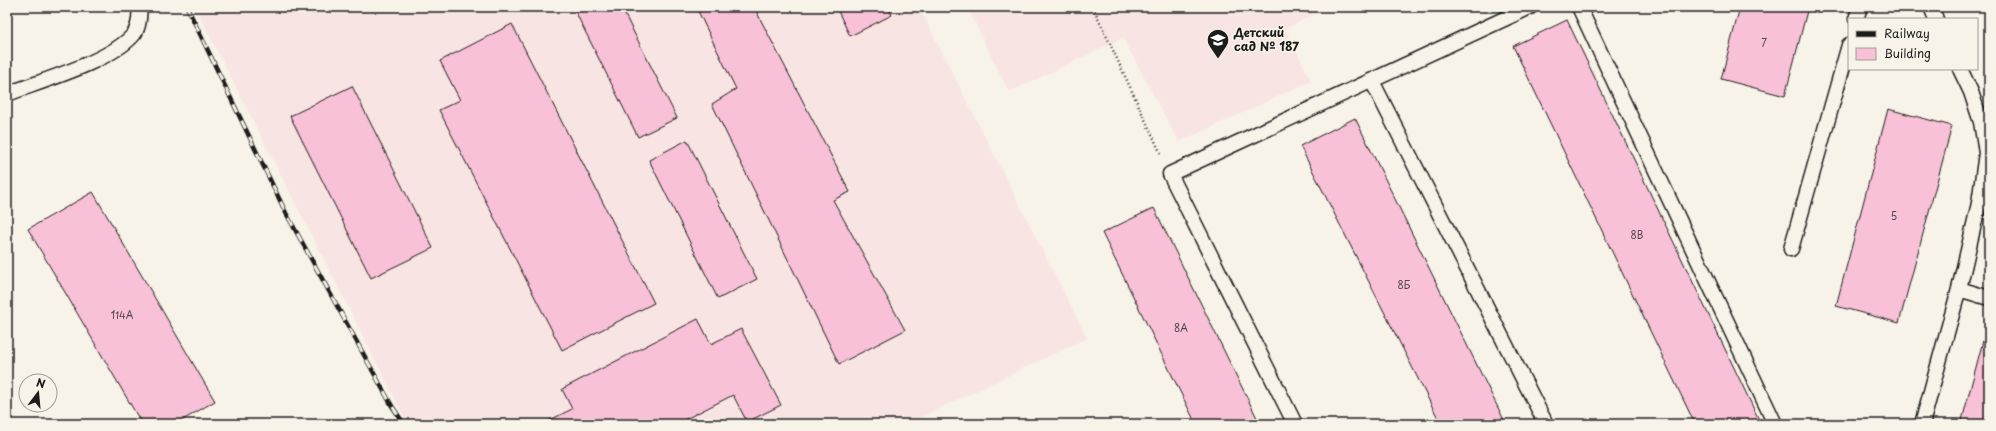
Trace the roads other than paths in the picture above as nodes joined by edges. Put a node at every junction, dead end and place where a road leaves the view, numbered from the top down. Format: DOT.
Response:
graph roads {
  1 [pos="139,7"];
  2 [pos="1530,7"];
  3 [pos="1579,7"];
  4 [pos="1860,7"];
  5 [pos="1931,7"];
  6 [pos="1856,18"];
  7 [pos="1936,18"];
  8 [pos="1848,49"];
  9 [pos="1960,70"];
  10 [pos="1372,81"];
  11 [pos="7,94"];
  12 [pos="1791,249"];
  13 [pos="1959,289"];
  14 [pos="1989,298"];
  15 [pos="1295,424"];
  16 [pos="1546,424"];
  17 [pos="1775,424"];
  18 [pos="1922,424"];
  1 -- 11 [label="lane"];
  2 -- 10 [label="lane"];
  3 -- 17 [label="lane"];
  4 -- 6 [label="lane"];
  5 -- 7 [label="lane"];
  8 -- 12 [label="lane"];
  9 -- 13 [label="lane"];
  10 -- 15 [label="lane"];
  10 -- 16 [label="lane"];
  13 -- 14 [label="lane"];
  13 -- 18 [label="lane"];
}
